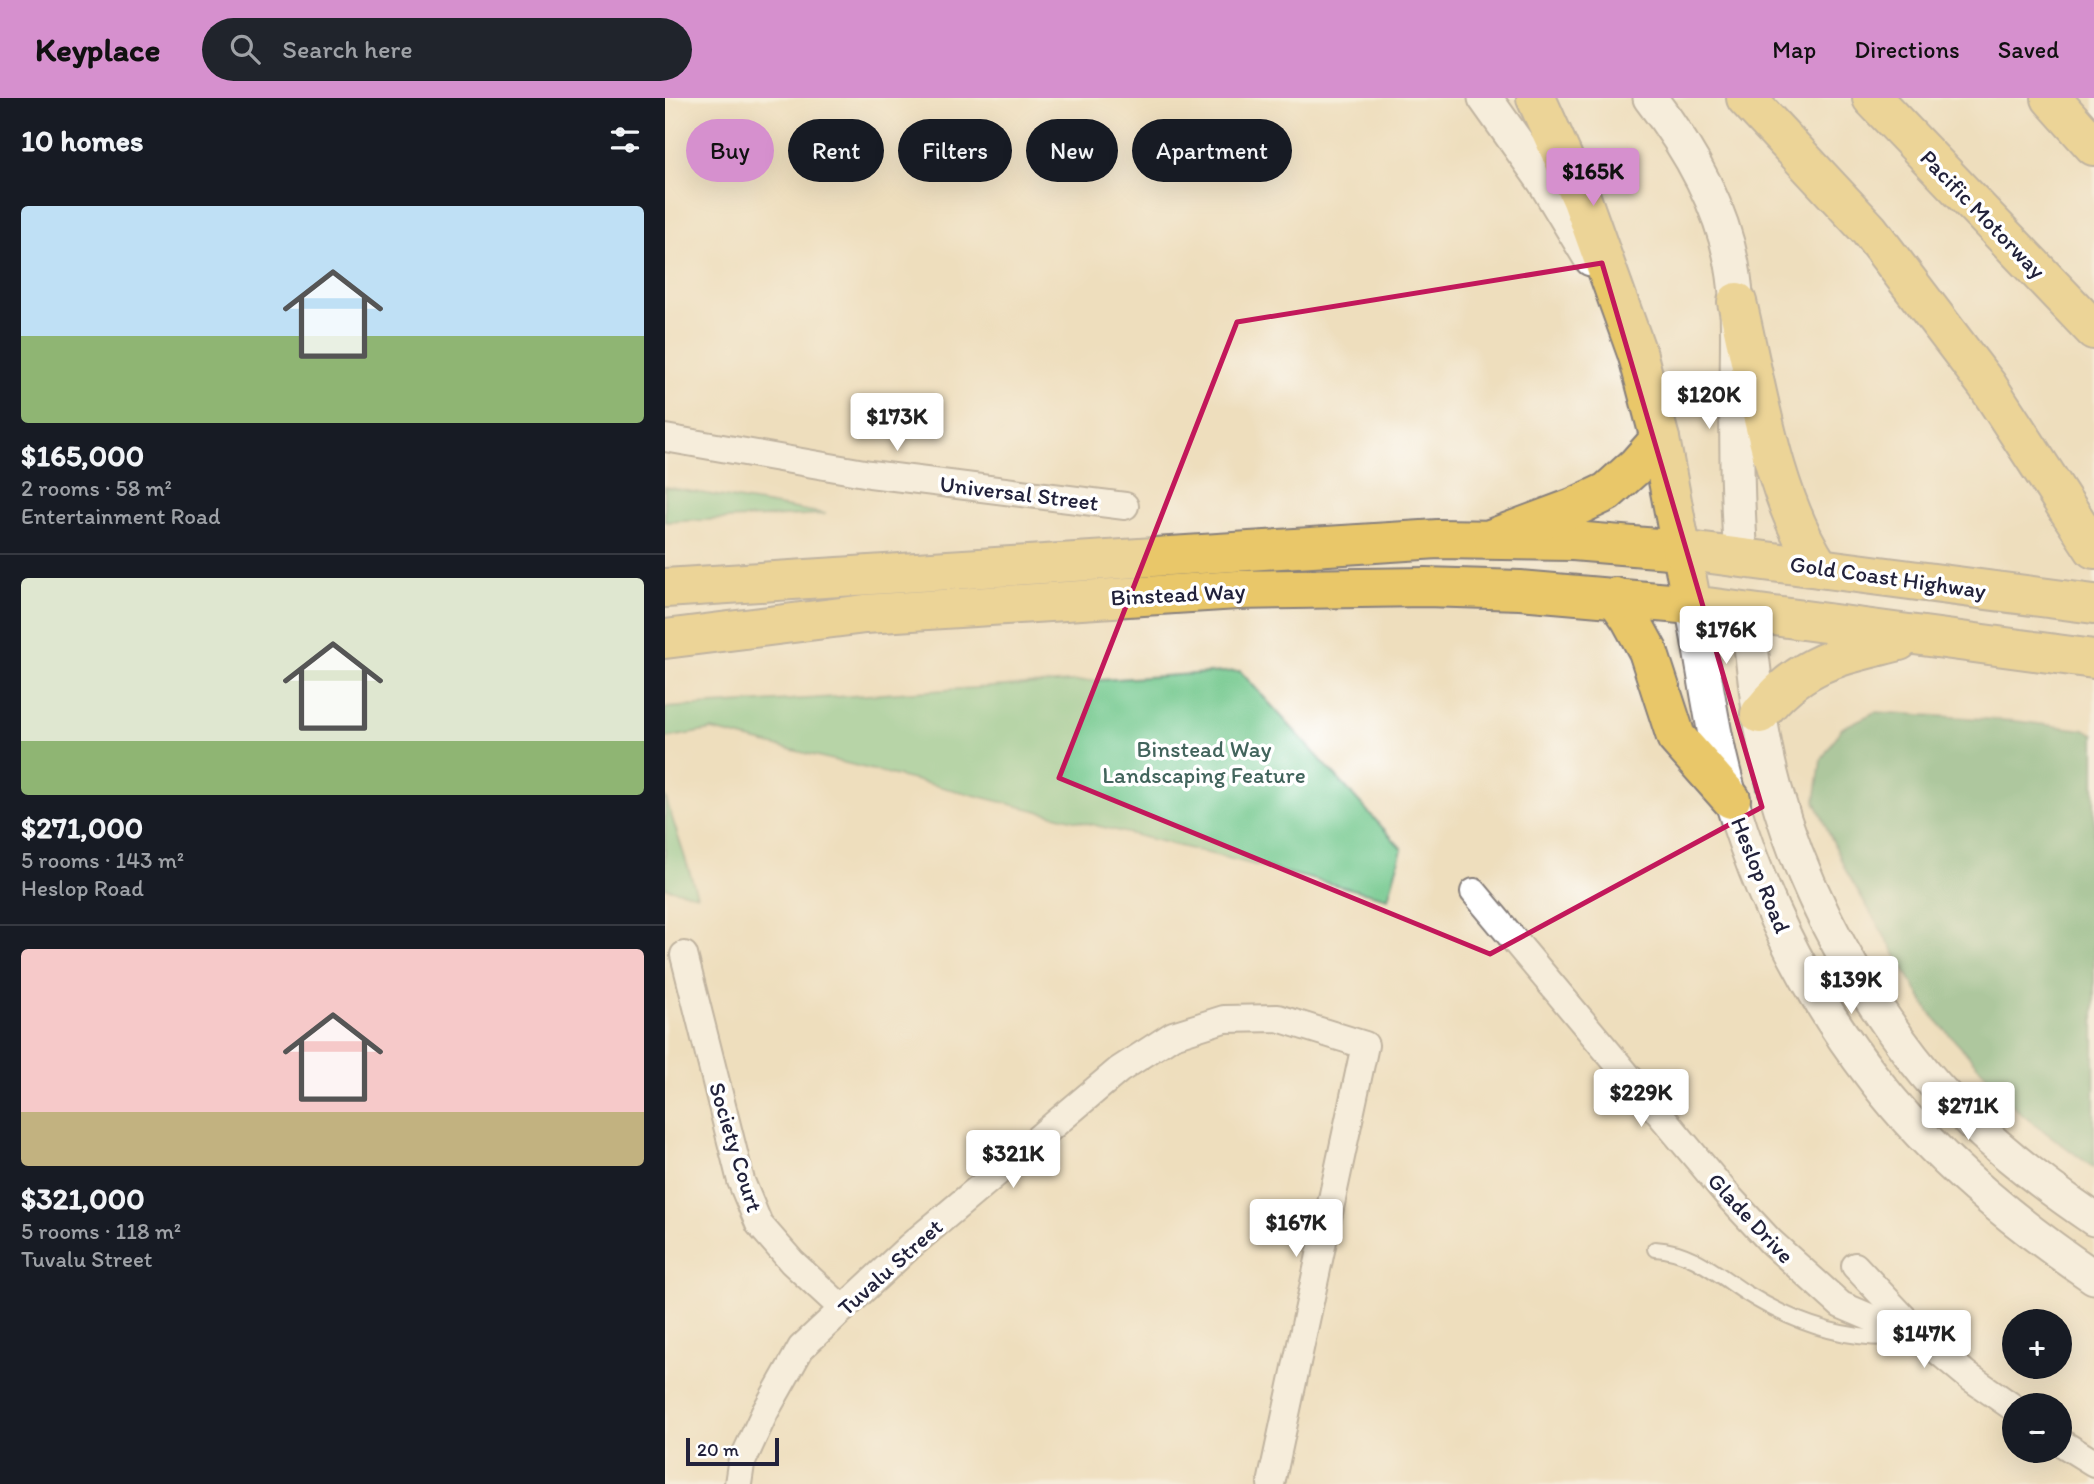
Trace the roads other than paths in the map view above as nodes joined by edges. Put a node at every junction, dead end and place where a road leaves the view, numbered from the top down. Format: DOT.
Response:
graph roads {
  1 [pos="1485,98"];
  2 [pos="1536,98"];
  3 [pos="1650,98"];
  4 [pos="1746,98"];
  5 [pos="1872,98"];
  6 [pos="2051,98"];
  7 [pos="2094,146"];
  8 [pos="1737,302"];
  9 [pos="2094,330"];
  10 [pos="1638,356"];
  11 [pos="665,438"];
  12 [pos="1660,439"];
  13 [pos="1125,506"];
  14 [pos="1493,538"];
  15 [pos="1681,550"];
  16 [pos="2094,550"];
  17 [pos="1741,558"];
  18 [pos="1820,568"];
  19 [pos="665,588"];
  20 [pos="1615,597"];
  21 [pos="2094,604"];
  22 [pos="1692,605"];
  23 [pos="1747,611"];
  24 [pos="1918,636"];
  25 [pos="665,639"];
  26 [pos="2079,658"];
  27 [pos="1760,714"];
  28 [pos="1731,799"];
  29 [pos="1473,892"];
  30 [pos="684,955"];
  31 [pos="2094,1219"];
  32 [pos="1655,1249"];
  33 [pos="1855,1266"];
  34 [pos="2094,1277"];
  35 [pos="843,1309"];
  36 [pos="1920,1339"];
  37 [pos="2002,1400"];
  38 [pos="2072,1449"];
  39 [pos="2094,1463"];
  40 [pos="738,1484"];
  41 [pos="1271,1484"];
  1 -- 10 [label="street"];
  2 -- 10 [label="main road"];
  3 -- 8 [label="street"];
  4 -- 16 [label="main road"];
  5 -- 9 [label="main road, Pacific Motorway"];
  6 -- 7 [label="main road"];
  8 -- 17 [label="street"];
  8 -- 18 [label="main road"];
  10 -- 12 [label="main road"];
  11 -- 13 [label="street, Universal Street"];
  12 -- 14 [label="main road"];
  12 -- 15 [label="main road"];
  14 -- 15 [label="main road, Binstead Way"];
  14 -- 19 [label="main road, Binstead Way"];
  15 -- 17 [label="main road, Gold Coast Highway"];
  15 -- 22 [label="main road"];
  17 -- 18 [label="main road, Gold Coast Highway"];
  17 -- 23 [label="main road"];
  18 -- 21 [label="main road, Gold Coast Highway"];
  20 -- 22 [label="main road, Binstead Way"];
  20 -- 25 [label="main road, Binstead Way"];
  20 -- 28 [label="main road"];
  22 -- 23 [label="main road"];
  22 -- 28 [label="street, Heslop Road"];
  23 -- 24 [label="main road"];
  23 -- 27 [label="street, Heslop Road"];
  24 -- 26 [label="main road"];
  24 -- 27 [label="main road"];
  27 -- 31 [label="street, Heslop Road"];
  28 -- 34 [label="street, Heslop Road"];
  29 -- 36 [label="street, Glade Drive"];
  30 -- 35 [label="street, Society Court"];
  32 -- 36 [label="lane"];
  33 -- 36 [label="street, Glade Drive"];
  35 -- 40 [label="street, Tuvalu Street"];
  35 -- 41 [label="street, Tuvalu Street"];
  36 -- 37 [label="street, Glade Drive"];
  38 -- 39 [label="street"];
}
